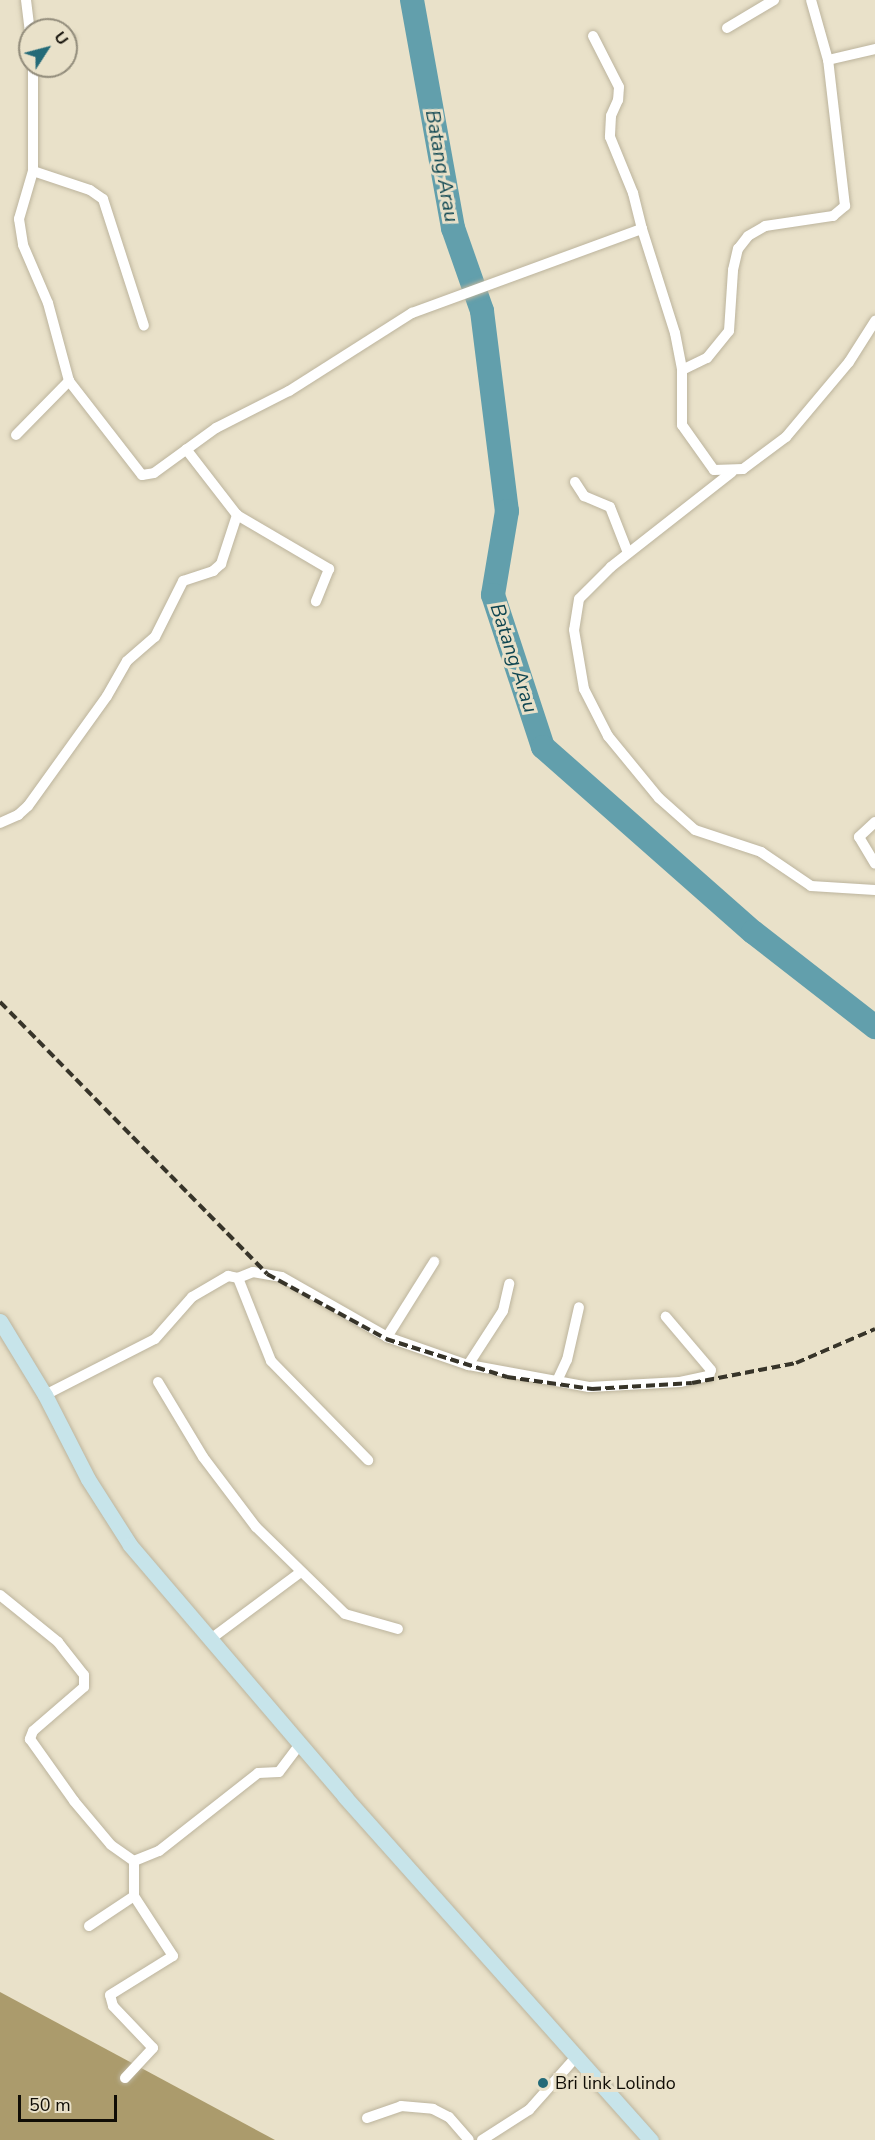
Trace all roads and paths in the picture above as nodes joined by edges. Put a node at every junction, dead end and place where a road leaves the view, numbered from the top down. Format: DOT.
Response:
graph roads {
  1 [pos="26,0"];
  2 [pos="774,0"];
  3 [pos="811,0"];
  4 [pos="28,18"];
  5 [pos="727,28"];
  6 [pos="593,36"];
  7 [pos="875,49"];
  8 [pos="828,60"];
  9 [pos="33,78"];
  10 [pos="33,171"];
  11 [pos="642,229"];
  12 [pos="875,321"];
  13 [pos="144,326"];
  14 [pos="682,370"];
  15 [pos="69,381"];
  16 [pos="16,435"];
  17 [pos="186,449"];
  18 [pos="732,472"];
  19 [pos="575,482"];
  20 [pos="237,515"];
  21 [pos="628,553"];
  22 [pos="316,602"];
  23 [pos="875,822"];
  24 [pos="0,823"];
  25 [pos="875,864"];
  26 [pos="875,890"];
  27 [pos="434,1262"];
  28 [pos="238,1278"];
  29 [pos="508,1284"];
  30 [pos="579,1307"];
  31 [pos="666,1317"];
  32 [pos="0,1322"];
  33 [pos="387,1337"];
  34 [pos="469,1365"];
  35 [pos="556,1381"];
  36 [pos="158,1382"];
  37 [pos="45,1395"];
  38 [pos="368,1460"];
  39 [pos="301,1572"];
  40 [pos="0,1595"];
  41 [pos="398,1629"];
  42 [pos="212,1638"];
  43 [pos="300,1744"];
  44 [pos="134,1861"];
  45 [pos="134,1896"];
  46 [pos="89,1926"];
  47 [pos="576,2057"];
  48 [pos="125,2078"];
  49 [pos="367,2118"];
  50 [pos="469,2140"];
  51 [pos="482,2140"];
  52 [pos="651,2140"];
  1 -- 4 [label="street"];
  2 -- 5 [label="street"];
  3 -- 8 [label="street"];
  6 -- 11 [label="street"];
  7 -- 8 [label="street"];
  8 -- 14 [label="street"];
  9 -- 10 [label="street"];
  10 -- 13 [label="street"];
  10 -- 15 [label="street"];
  11 -- 14 [label="street"];
  11 -- 17 [label="street"];
  12 -- 18 [label="street"];
  14 -- 18 [label="street"];
  15 -- 16 [label="street"];
  15 -- 17 [label="street"];
  17 -- 20 [label="street"];
  18 -- 21 [label="street"];
  19 -- 21 [label="street"];
  20 -- 22 [label="street"];
  20 -- 24 [label="street"];
  21 -- 26 [label="street"];
  23 -- 25 [label="street"];
  27 -- 33 [label="street"];
  28 -- 33 [label="street"];
  28 -- 37 [label="street"];
  28 -- 38 [label="street"];
  29 -- 34 [label="street"];
  30 -- 35 [label="street"];
  31 -- 35 [label="street"];
  32 -- 37 [label="street"];
  33 -- 34 [label="street"];
  34 -- 35 [label="street"];
  36 -- 39 [label="street"];
  37 -- 42 [label="street"];
  39 -- 41 [label="street"];
  39 -- 42 [label="street"];
  40 -- 44 [label="street"];
  42 -- 43 [label="street"];
  43 -- 44 [label="street"];
  43 -- 47 [label="street"];
  44 -- 45 [label="street"];
  45 -- 46 [label="street"];
  45 -- 48 [label="street"];
  47 -- 51 [label="street"];
  47 -- 52 [label="street"];
  49 -- 50 [label="street"];
}
